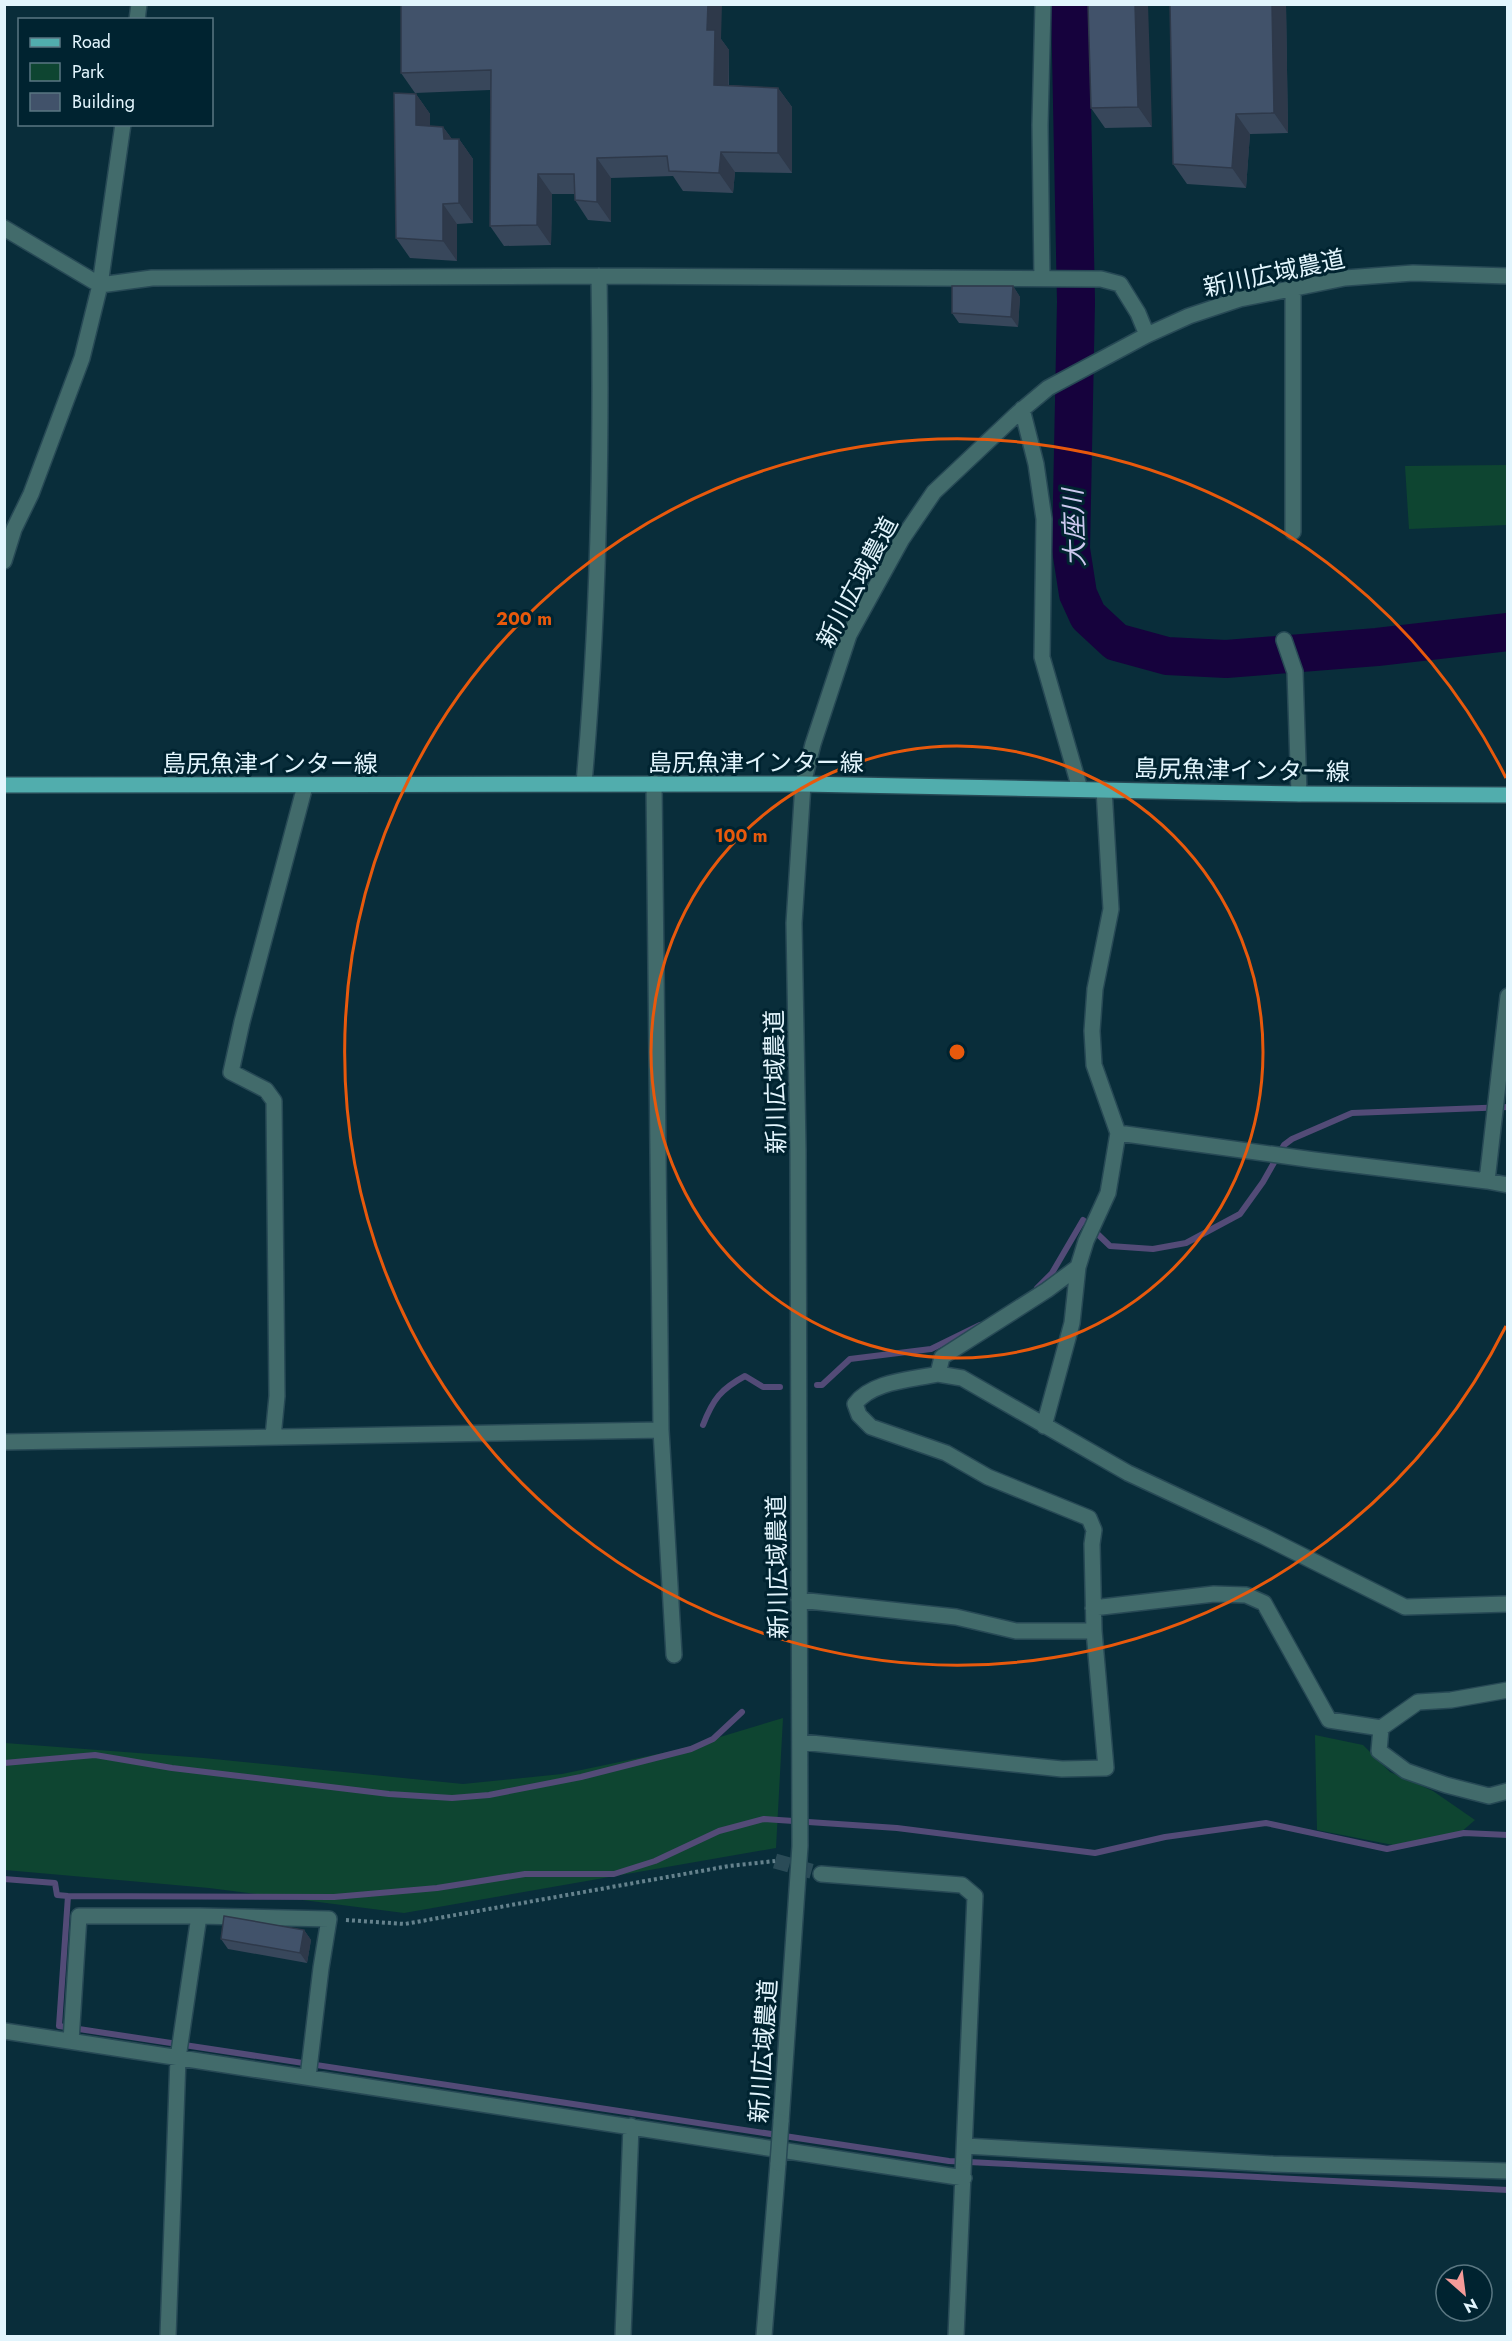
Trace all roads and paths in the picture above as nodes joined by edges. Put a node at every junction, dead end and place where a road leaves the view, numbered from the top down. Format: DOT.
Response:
graph roads {
  1 [pos="1043,4"];
  2 [pos="123,126"];
  3 [pos="4,228"];
  4 [pos="599,276"];
  5 [pos="1508,276"];
  6 [pos="1046,278"];
  7 [pos="100,285"];
  8 [pos="1293,287"];
  9 [pos="1147,335"];
  10 [pos="1022,409"];
  11 [pos="9,529"];
  12 [pos="1293,532"];
  13 [pos="4,561"];
  14 [pos="1284,640"];
  15 [pos="584,783"];
  16 [pos="654,783"];
  17 [pos="803,784"];
  18 [pos="4,785"];
  19 [pos="305,786"];
  20 [pos="1080,789"];
  21 [pos="1104,789"];
  22 [pos="1299,794"];
  23 [pos="1508,795"];
  24 [pos="1508,996"];
  25 [pos="1118,1133"];
  26 [pos="1487,1181"];
  27 [pos="1508,1185"];
  28 [pos="1078,1267"];
  29 [pos="938,1374"];
  30 [pos="1044,1426"];
  31 [pos="661,1430"];
  32 [pos="273,1437"];
  33 [pos="4,1442"];
  34 [pos="800,1600"];
  35 [pos="1508,1604"];
  36 [pos="1093,1608"];
  37 [pos="1094,1631"];
  38 [pos="674,1655"];
  39 [pos="1508,1690"];
  40 [pos="1381,1728"];
  41 [pos="801,1742"];
  42 [pos="1508,1791"];
  43 [pos="775,1862"];
  44 [pos="821,1874"];
  45 [pos="199,1916"];
  46 [pos="329,1919"];
  47 [pos="4,2031"];
  48 [pos="70,2041"];
  49 [pos="178,2057"];
  50 [pos="308,2076"];
  51 [pos="631,2126"];
  52 [pos="965,2146"];
  53 [pos="1508,2171"];
  54 [pos="964,2178"];
  55 [pos="168,2337"];
  56 [pos="622,2337"];
  57 [pos="764,2337"];
  58 [pos="956,2337"];
  1 -- 6 [label="street"];
  2 -- 7 [label="street"];
  3 -- 7 [label="street"];
  4 -- 6 [label="street"];
  4 -- 7 [label="street"];
  4 -- 15 [label="street"];
  5 -- 8 [label="street, 新川広域農道"];
  6 -- 9 [label="street"];
  7 -- 11 [label="street"];
  8 -- 9 [label="street, 新川広域農道"];
  8 -- 12 [label="street"];
  9 -- 10 [label="street, 新川広域農道"];
  10 -- 17 [label="street, 新川広域農道"];
  10 -- 20 [label="street"];
  11 -- 13 [label="street"];
  14 -- 22 [label="street"];
  15 -- 16 [label="main road, 島尻魚津インター線"];
  15 -- 19 [label="main road, 島尻魚津インター線"];
  16 -- 17 [label="main road, 島尻魚津インター線"];
  16 -- 31 [label="street"];
  17 -- 20 [label="main road, 島尻魚津インター線"];
  17 -- 34 [label="street, 新川広域農道"];
  18 -- 19 [label="main road, 島尻魚津インター線"];
  19 -- 32 [label="street"];
  20 -- 21 [label="main road, 島尻魚津インター線"];
  21 -- 22 [label="main road, 島尻魚津インター線"];
  21 -- 25 [label="street"];
  22 -- 23 [label="main road, 島尻魚津インター線"];
  24 -- 26 [label="street"];
  25 -- 26 [label="street"];
  25 -- 28 [label="street"];
  26 -- 27 [label="street"];
  28 -- 29 [label="street"];
  28 -- 30 [label="street"];
  29 -- 30 [label="street"];
  29 -- 36 [label="street"];
  30 -- 35 [label="street"];
  31 -- 32 [label="street"];
  31 -- 38 [label="street"];
  32 -- 33 [label="street"];
  34 -- 37 [label="street"];
  34 -- 41 [label="street, 新川広域農道"];
  36 -- 37 [label="street"];
  36 -- 40 [label="street"];
  37 -- 41 [label="street"];
  39 -- 40 [label="street"];
  40 -- 42 [label="street"];
  41 -- 57 [label="street, 新川広域農道, bridge"];
  43 -- 46 [label="path"];
  44 -- 52 [label="street"];
  45 -- 46 [label="street"];
  45 -- 48 [label="street"];
  45 -- 49 [label="street"];
  46 -- 50 [label="street"];
  47 -- 48 [label="street"];
  48 -- 49 [label="street"];
  49 -- 50 [label="street"];
  49 -- 55 [label="street"];
  50 -- 51 [label="street"];
  51 -- 54 [label="street"];
  51 -- 56 [label="street"];
  52 -- 53 [label="street"];
  52 -- 54 [label="street"];
  54 -- 58 [label="street"];
}
